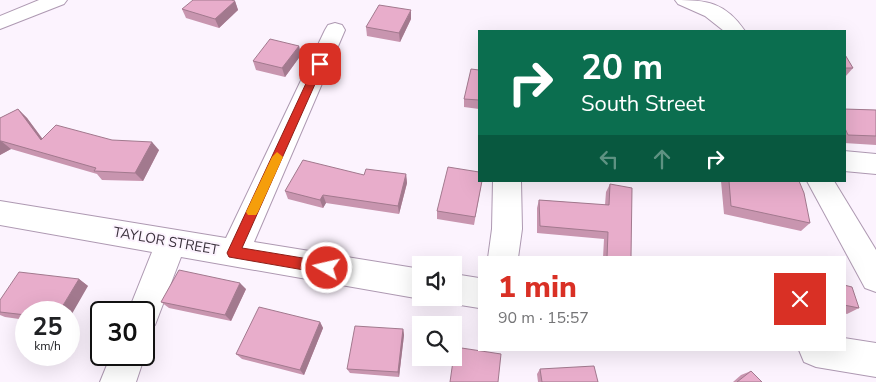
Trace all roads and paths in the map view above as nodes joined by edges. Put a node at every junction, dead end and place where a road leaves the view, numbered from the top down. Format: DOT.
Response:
graph roads {
  1 [pos="57,0"];
  2 [pos="685,0"];
  3 [pos="0,23"];
  4 [pos="336,30"];
  5 [pos="733,30"];
  6 [pos="846,161"];
  7 [pos="876,164"];
  8 [pos="508,182"];
  9 [pos="821,182"];
  10 [pos="0,213"];
  11 [pos="171,242"];
  12 [pos="234,253"];
  13 [pos="503,256"];
  14 [pos="876,278"];
  15 [pos="412,283"];
  16 [pos="462,291"];
  17 [pos="478,294"];
  18 [pos="149,301"];
  19 [pos="822,351"];
  20 [pos="876,360"];
  21 [pos="124,366"];
  22 [pos="118,382"];
  1 -- 3 [label="street"];
  2 -- 5 [label="street"];
  4 -- 12 [label="street"];
  6 -- 7 [label="street"];
  8 -- 13 [label="street"];
  9 -- 14 [label="street"];
  10 -- 11 [label="street, TAYLOR STREET"];
  11 -- 12 [label="street, TAYLOR STREET"];
  11 -- 18 [label="street"];
  12 -- 15 [label="street, TAYLOR STREET"];
  16 -- 17 [label="street"];
  19 -- 20 [label="street"];
  21 -- 22 [label="street"];
}
